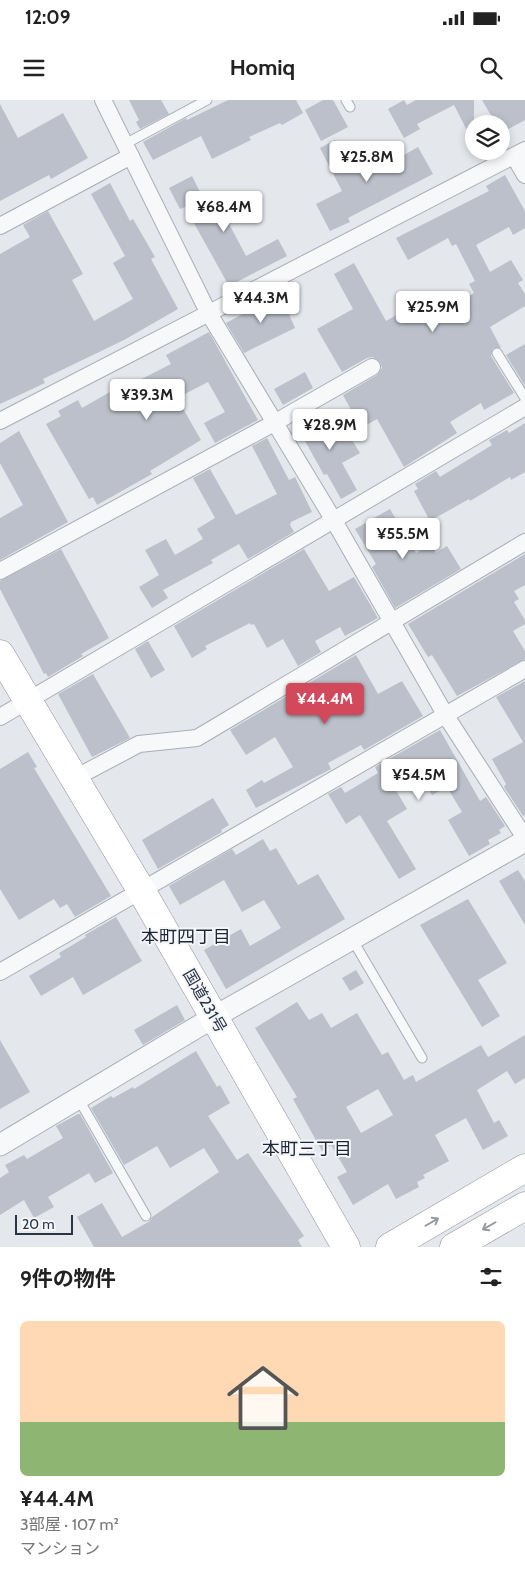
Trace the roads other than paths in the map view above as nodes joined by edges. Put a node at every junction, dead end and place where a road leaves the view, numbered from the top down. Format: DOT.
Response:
graph roads {
  1 [pos="103,100"];
  2 [pos="208,100"];
  3 [pos="128,150"];
  4 [pos="520,153"];
  5 [pos="525,175"];
  6 [pos="0,226"];
  7 [pos="208,312"];
  8 [pos="497,353"];
  9 [pos="372,367"];
  10 [pos="525,398"];
  11 [pos="525,407"];
  12 [pos="0,421"];
  13 [pos="274,423"];
  14 [pos="333,519"];
  15 [pos="525,542"];
  16 [pos="0,571"];
  17 [pos="392,619"];
  18 [pos="0,654"];
  19 [pos="525,670"];
  20 [pos="28,700"];
  21 [pos="446,716"];
  22 [pos="0,717"];
  23 [pos="73,779"];
  24 [pos="525,840"];
  25 [pos="141,890"];
  26 [pos="352,940"];
  27 [pos="0,972"];
  28 [pos="214,1017"];
  29 [pos="422,1058"];
  30 [pos="78,1098"];
  31 [pos="0,1145"];
  32 [pos="525,1168"];
  33 [pos="525,1206"];
  34 [pos="146,1216"];
  35 [pos="346,1247"];
  36 [pos="390,1247"];
  37 [pos="454,1247"];
  1 -- 3 [label="street"];
  2 -- 3 [label="lane"];
  3 -- 6 [label="street"];
  3 -- 7 [label="street"];
  4 -- 5 [label="street"];
  4 -- 7 [label="street"];
  7 -- 12 [label="street"];
  7 -- 13 [label="street"];
  8 -- 10 [label="lane"];
  9 -- 13 [label="street"];
  11 -- 14 [label="street"];
  13 -- 14 [label="street"];
  13 -- 16 [label="street"];
  14 -- 17 [label="street"];
  14 -- 20 [label="street"];
  15 -- 17 [label="street"];
  17 -- 21 [label="street"];
  17 -- 23 [label="street"];
  18 -- 20 [label="highway, 国道231号"];
  19 -- 21 [label="street"];
  20 -- 22 [label="street"];
  20 -- 23 [label="highway, 国道231号"];
  21 -- 24 [label="street"];
  21 -- 25 [label="street"];
  23 -- 25 [label="highway, 国道231号"];
  24 -- 26 [label="street"];
  25 -- 27 [label="street"];
  25 -- 28 [label="highway, 国道231号"];
  26 -- 28 [label="street"];
  26 -- 29 [label="lane"];
  28 -- 30 [label="street"];
  28 -- 35 [label="highway, 国道231号"];
  30 -- 31 [label="street"];
  30 -- 34 [label="lane"];
  36 -- 32 [label="highway, one-way"];
  33 -- 37 [label="highway, one-way"];
}
